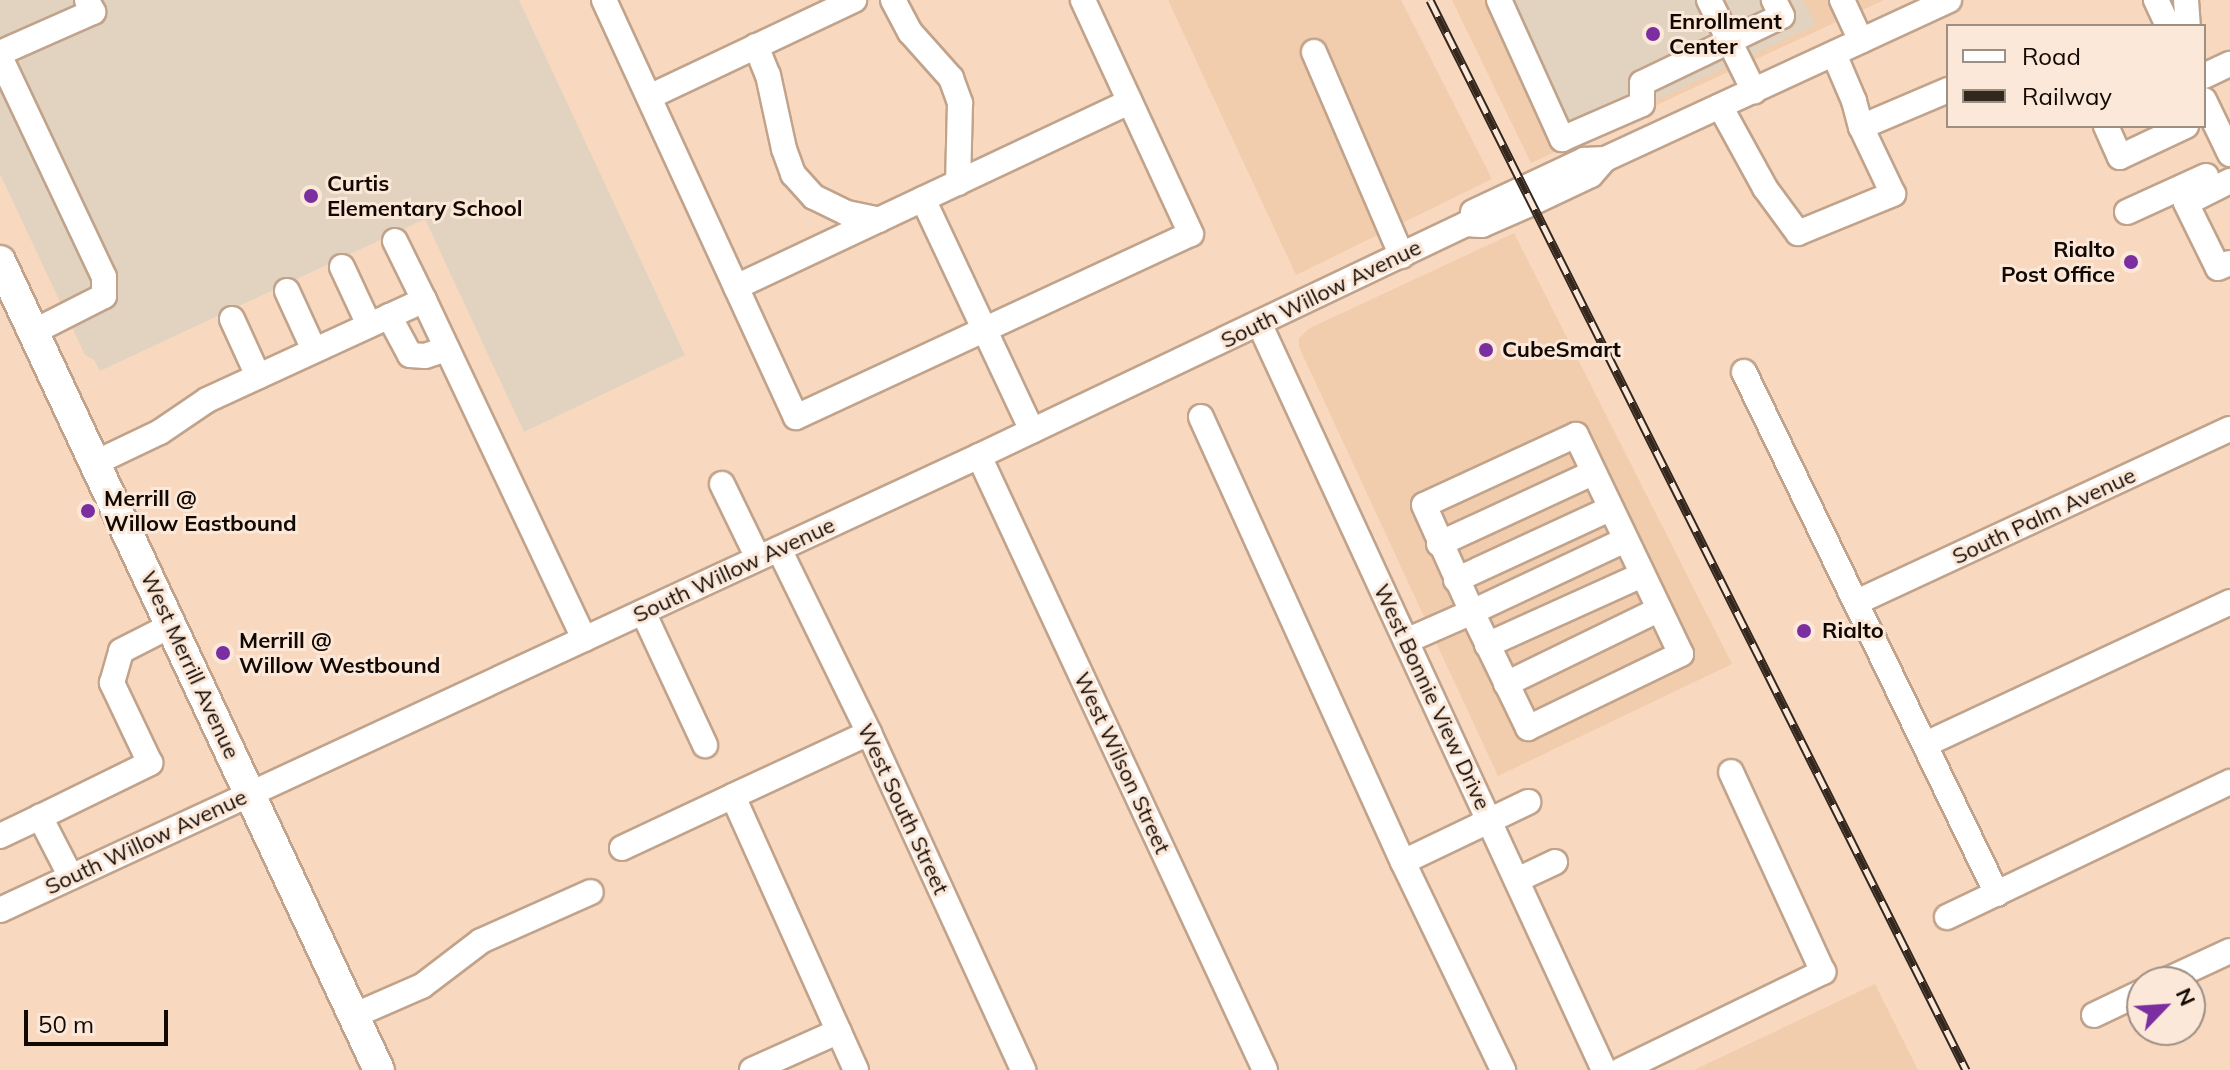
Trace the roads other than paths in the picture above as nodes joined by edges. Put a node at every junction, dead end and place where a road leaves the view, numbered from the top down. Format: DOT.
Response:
graph roads {
  1 [pos="87,0"];
  2 [pos="604,0"];
  3 [pos="854,0"];
  4 [pos="893,0"];
  5 [pos="1083,0"];
  6 [pos="1499,0"];
  7 [pos="1709,0"];
  8 [pos="1774,0"];
  9 [pos="1842,0"];
  10 [pos="1949,0"];
  11 [pos="2156,0"];
  12 [pos="2186,0"];
  13 [pos="2167,24"];
  14 [pos="2188,24"];
  15 [pos="1729,41"];
  16 [pos="1861,41"];
  17 [pos="756,46"];
  18 [pos="1314,52"];
  19 [pos="1834,54"];
  20 [pos="0,55"];
  21 [pos="2230,64"];
  22 [pos="2206,75"];
  23 [pos="1754,91"];
  24 [pos="1946,91"];
  25 [pos="649,97"];
  26 [pos="1130,102"];
  27 [pos="1720,106"];
  28 [pos="1631,109"];
  29 [pos="2206,111"];
  30 [pos="1590,127"];
  31 [pos="1861,127"];
  32 [pos="2107,128"];
  33 [pos="2182,128"];
  34 [pos="1645,140"];
  35 [pos="2230,154"];
  36 [pos="1605,159"];
  37 [pos="2230,165"];
  38 [pos="2230,181"];
  39 [pos="958,183"];
  40 [pos="923,199"];
  41 [pos="2127,212"];
  42 [pos="879,220"];
  43 [pos="395,241"];
  44 [pos="1402,256"];
  45 [pos="0,261"];
  46 [pos="2224,266"];
  47 [pos="342,267"];
  48 [pos="736,287"];
  49 [pos="287,291"];
  50 [pos="8,298"];
  51 [pos="424,300"];
  52 [pos="232,319"];
  53 [pos="379,320"];
  54 [pos="1259,323"];
  55 [pos="986,330"];
  56 [pos="33,332"];
  57 [pos="447,349"];
  58 [pos="314,350"];
  59 [pos="1744,372"];
  60 [pos="258,376"];
  61 [pos="1201,417"];
  62 [pos="2230,429"];
  63 [pos="1032,431"];
  64 [pos="979,456"];
  65 [pos="95,463"];
  66 [pos="1593,473"];
  67 [pos="722,484"];
  68 [pos="1610,509"];
  69 [pos="1625,540"];
  70 [pos="1439,544"];
  71 [pos="768,554"];
  72 [pos="1642,575"];
  73 [pos="1456,580"];
  74 [pos="1857,602"];
  75 [pos="2230,602"];
  76 [pos="1658,610"];
  77 [pos="643,612"];
  78 [pos="1472,612"];
  79 [pos="172,625"];
  80 [pos="584,639"];
  81 [pos="1406,641"];
  82 [pos="1487,645"];
  83 [pos="1506,684"];
  84 [pos="869,733"];
  85 [pos="1926,744"];
  86 [pos="705,745"];
  87 [pos="1731,772"];
  88 [pos="2230,782"];
  89 [pos="248,794"];
  90 [pos="733,796"];
  91 [pos="1528,802"];
  92 [pos="40,817"];
  93 [pos="1489,820"];
  94 [pos="0,836"];
  95 [pos="622,848"];
  96 [pos="1403,862"];
  97 [pos="1555,862"];
  98 [pos="71,877"];
  99 [pos="1517,880"];
  100 [pos="591,892"];
  101 [pos="1997,894"];
  102 [pos="0,910"];
  103 [pos="1947,917"];
  104 [pos="2230,951"];
  105 [pos="2198,966"];
  106 [pos="2126,1000"];
  107 [pos="2094,1015"];
  108 [pos="353,1016"];
  109 [pos="839,1031"];
  110 [pos="375,1069"];
  111 [pos="752,1070"];
  112 [pos="856,1070"];
  113 [pos="1023,1070"];
  114 [pos="1265,1070"];
  115 [pos="1503,1070"];
  116 [pos="1604,1070"];
  117 [pos="1621,1070"];
  1 -- 20 [label="street"];
  2 -- 25 [label="street"];
  3 -- 17 [label="street"];
  4 -- 39 [label="street"];
  5 -- 26 [label="street"];
  6 -- 30 [label="street"];
  7 -- 15 [label="street"];
  8 -- 15 [label="street"];
  9 -- 16 [label="street"];
  10 -- 16 [label="street, South Willow Avenue"];
  11 -- 13 [label="street"];
  12 -- 14 [label="street"];
  15 -- 23 [label="street"];
  15 -- 28 [label="street"];
  16 -- 19 [label="street, South Willow Avenue"];
  17 -- 25 [label="street"];
  17 -- 42 [label="street"];
  18 -- 44 [label="street"];
  19 -- 23 [label="street, South Willow Avenue"];
  19 -- 31 [label="street"];
  20 -- 56 [label="street"];
  21 -- 22 [label="street"];
  23 -- 27 [label="street, South Willow Avenue"];
  24 -- 31 [label="street"];
  25 -- 48 [label="street"];
  26 -- 39 [label="street"];
  26 -- 55 [label="street"];
  27 -- 31 [label="street"];
  27 -- 34 [label="street, South Willow Avenue"];
  28 -- 30 [label="street"];
  28 -- 34 [label="street"];
  29 -- 35 [label="street"];
  30 -- 36 [label="street"];
  32 -- 33 [label="street"];
  34 -- 36 [label="street, South Willow Avenue"];
  36 -- 44 [label="street, South Willow Avenue"];
  37 -- 41 [label="street"];
  38 -- 46 [label="street"];
  39 -- 40 [label="street"];
  40 -- 42 [label="street"];
  40 -- 55 [label="street"];
  42 -- 48 [label="street"];
  43 -- 51 [label="street"];
  44 -- 54 [label="street, South Willow Avenue"];
  45 -- 50 [label="main road, West Merrill Avenue"];
  47 -- 53 [label="street"];
  48 -- 55 [label="street"];
  49 -- 58 [label="street"];
  50 -- 56 [label="main road, West Merrill Avenue"];
  51 -- 53 [label="street"];
  51 -- 57 [label="street"];
  52 -- 60 [label="street"];
  53 -- 57 [label="street"];
  53 -- 58 [label="street"];
  54 -- 63 [label="street, South Willow Avenue"];
  54 -- 81 [label="street, West Bonnie View Drive"];
  55 -- 63 [label="street"];
  56 -- 65 [label="main road, West Merrill Avenue"];
  57 -- 80 [label="street"];
  58 -- 60 [label="street"];
  59 -- 74 [label="street"];
  60 -- 65 [label="street"];
  61 -- 96 [label="street"];
  62 -- 74 [label="street, South Palm Avenue"];
  63 -- 64 [label="street, South Willow Avenue"];
  64 -- 71 [label="street, South Willow Avenue"];
  64 -- 114 [label="street, West Wilson Street"];
  65 -- 79 [label="main road, West Merrill Avenue"];
  66 -- 68 [label="street"];
  66 -- 70 [label="street"];
  66 -- 70 [label="street"];
  67 -- 71 [label="street, West South Street"];
  68 -- 69 [label="street"];
  68 -- 73 [label="street"];
  69 -- 72 [label="street"];
  69 -- 78 [label="street"];
  70 -- 73 [label="street"];
  71 -- 77 [label="street, South Willow Avenue"];
  71 -- 84 [label="street, West South Street"];
  72 -- 76 [label="street"];
  72 -- 82 [label="street"];
  73 -- 78 [label="street"];
  74 -- 85 [label="street"];
  75 -- 85 [label="street"];
  76 -- 83 [label="street"];
  76 -- 83 [label="street"];
  77 -- 80 [label="street, South Willow Avenue"];
  77 -- 86 [label="street"];
  78 -- 81 [label="street"];
  78 -- 82 [label="street"];
  79 -- 89 [label="main road, West Merrill Avenue"];
  79 -- 92 [label="street"];
  80 -- 89 [label="street, South Willow Avenue"];
  81 -- 93 [label="street, West Bonnie View Drive"];
  82 -- 83 [label="street"];
  84 -- 90 [label="street"];
  84 -- 113 [label="street, West South Street"];
  85 -- 101 [label="street"];
  87 -- 117 [label="street"];
  88 -- 101 [label="street"];
  89 -- 98 [label="street, South Willow Avenue"];
  89 -- 108 [label="main road, West Merrill Avenue"];
  90 -- 95 [label="street"];
  90 -- 109 [label="street"];
  91 -- 93 [label="street"];
  92 -- 94 [label="street"];
  92 -- 98 [label="street"];
  93 -- 96 [label="street"];
  93 -- 99 [label="street, West Bonnie View Drive"];
  96 -- 115 [label="street"];
  97 -- 99 [label="street"];
  98 -- 102 [label="street, South Willow Avenue"];
  99 -- 116 [label="street, West Bonnie View Drive"];
  100 -- 108 [label="street"];
  101 -- 103 [label="street"];
  104 -- 105 [label="street"];
  106 -- 107 [label="street"];
  108 -- 110 [label="main road, West Merrill Avenue"];
  109 -- 111 [label="street"];
  109 -- 112 [label="street"];
}
